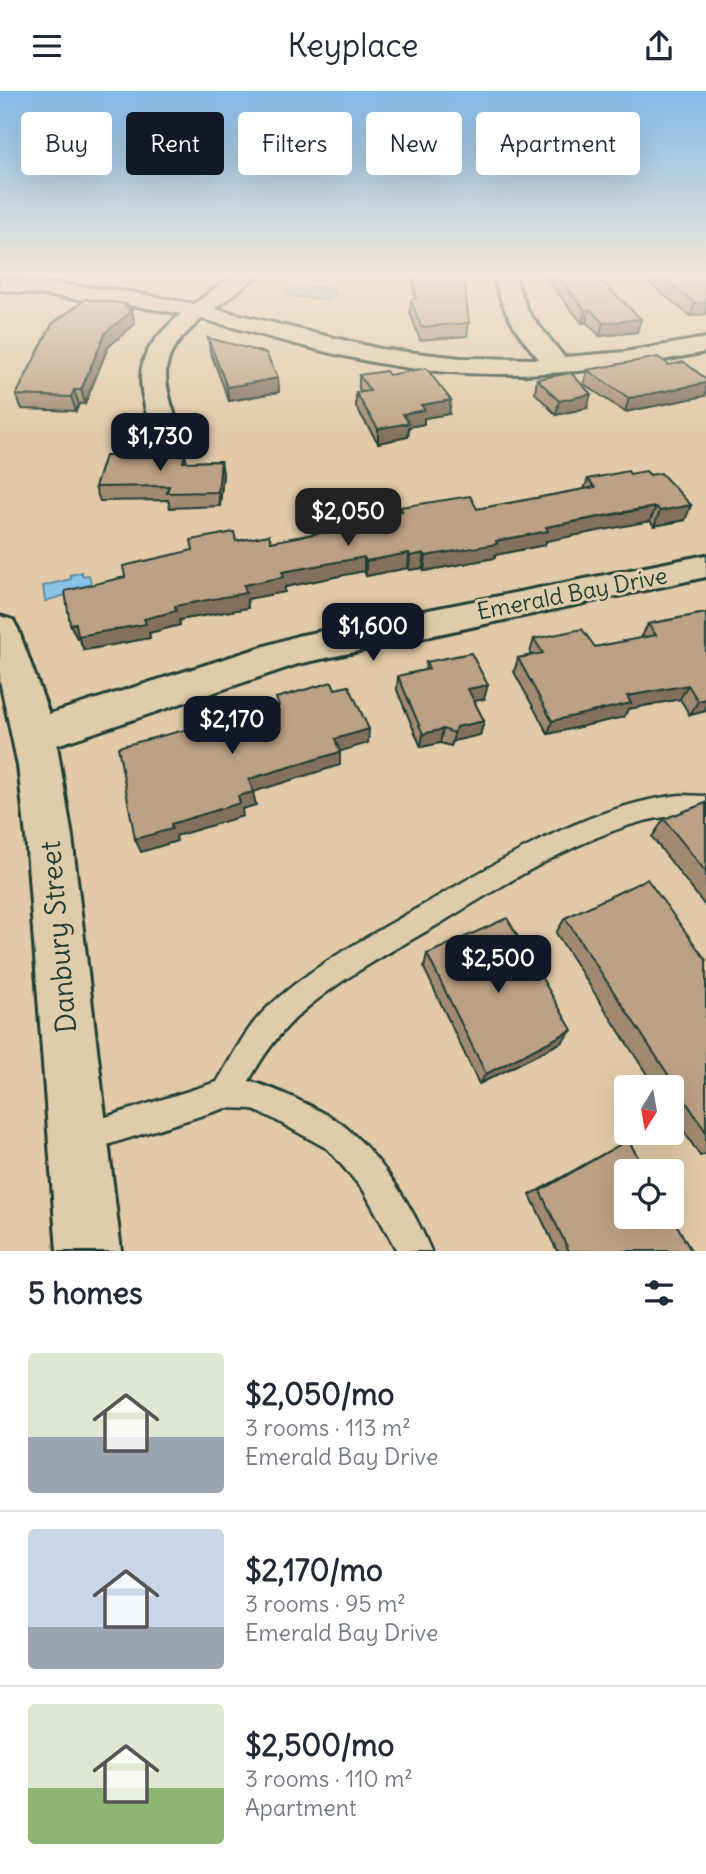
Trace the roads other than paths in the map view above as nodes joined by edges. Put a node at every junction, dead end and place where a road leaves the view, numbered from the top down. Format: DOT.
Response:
graph roads {
  1 [pos="181,328"];
  2 [pos="260,328"];
  3 [pos="526,328"];
  4 [pos="706,345"];
  5 [pos="556,364"];
  6 [pos="163,422"];
  7 [pos="706,566"];
  8 [pos="0,629"];
  9 [pos="34,736"];
  10 [pos="706,806"];
  11 [pos="226,1094"];
  12 [pos="76,1140"];
  13 [pos="89,1251"];
  14 [pos="415,1251"];
  1 -- 6 [label="street"];
  2 -- 5 [label="street"];
  3 -- 5 [label="street"];
  4 -- 5 [label="street"];
  7 -- 9 [label="street, Emerald Bay Drive"];
  8 -- 9 [label="street, Danbury Street"];
  9 -- 12 [label="street, Danbury Street"];
  10 -- 11 [label="lane"];
  11 -- 12 [label="lane"];
  11 -- 14 [label="lane"];
  12 -- 13 [label="street, Danbury Street"];
}
